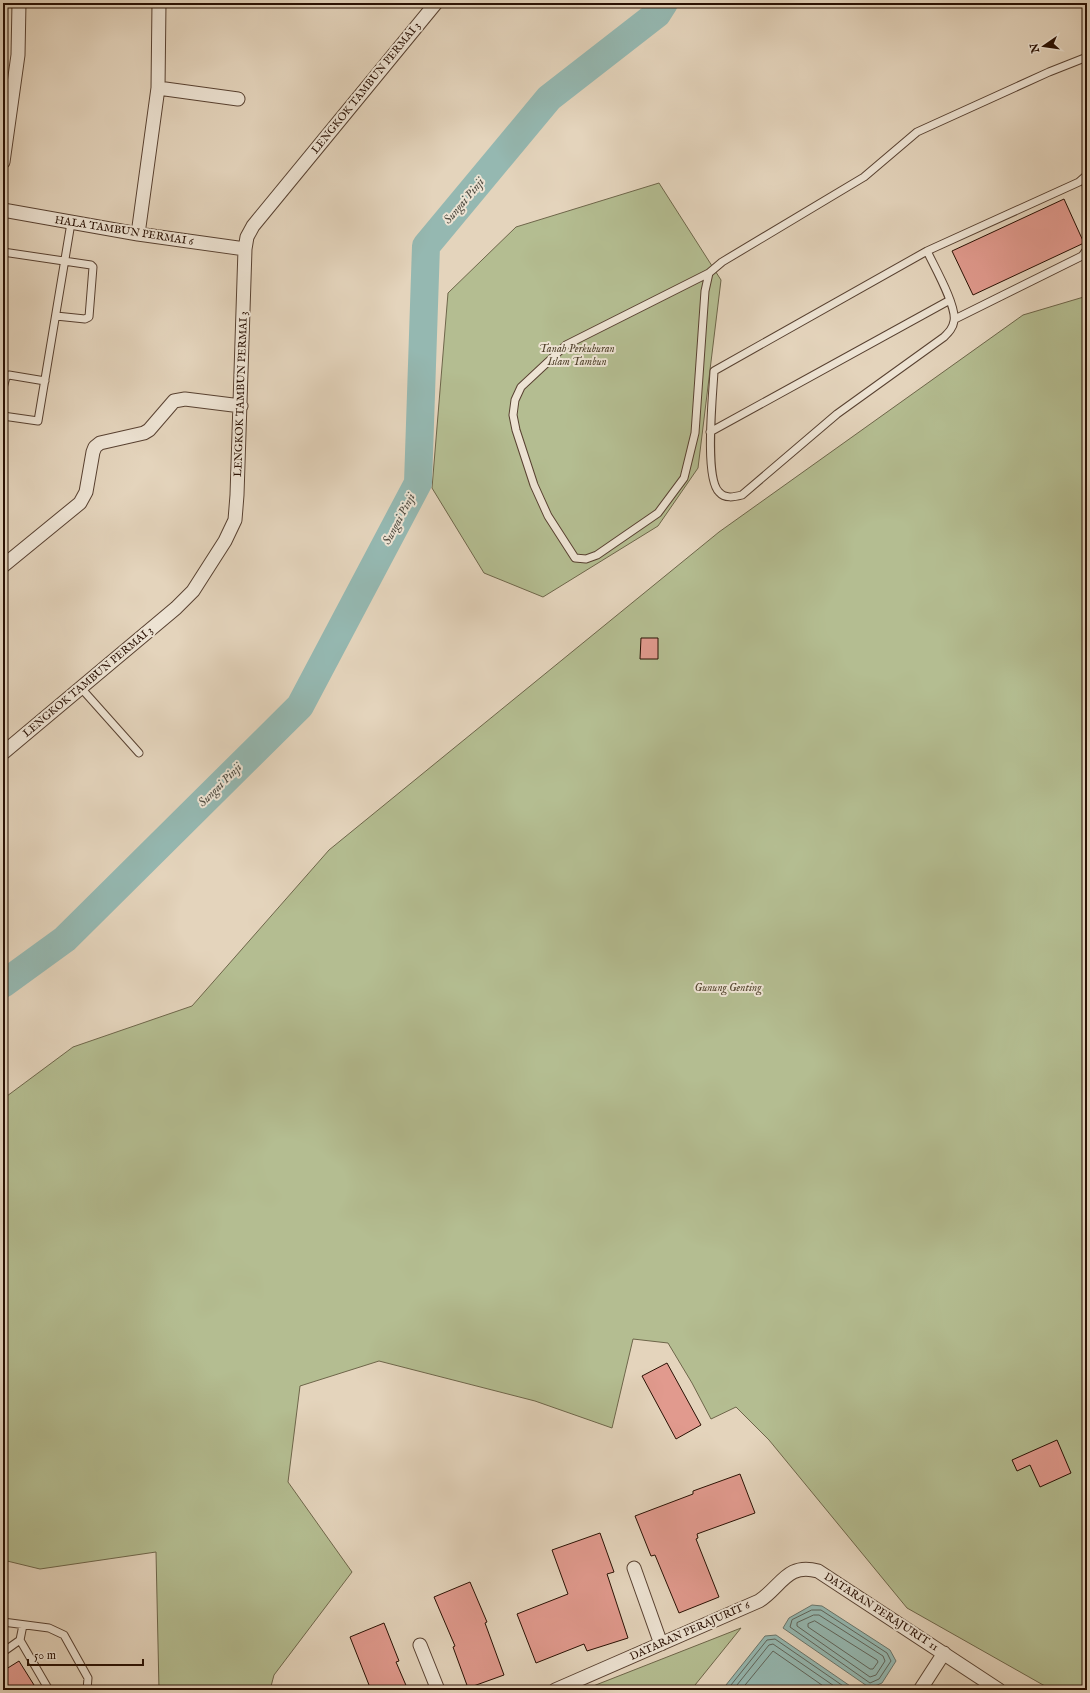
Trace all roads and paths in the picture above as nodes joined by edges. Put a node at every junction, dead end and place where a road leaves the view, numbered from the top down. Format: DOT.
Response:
graph roads {
  1 [pos="19,3"];
  2 [pos="159,3"];
  3 [pos="436,3"];
  4 [pos="1087,57"];
  5 [pos="158,88"];
  6 [pos="238,99"];
  7 [pos="3,162"];
  8 [pos="1086,176"];
  9 [pos="1087,205"];
  10 [pos="3,210"];
  11 [pos="71,223"];
  12 [pos="138,234"];
  13 [pos="1087,248"];
  14 [pos="245,249"];
  15 [pos="926,251"];
  16 [pos="3,252"];
  17 [pos="65,260"];
  18 [pos="709,273"];
  19 [pos="950,300"];
  20 [pos="56,316"];
  21 [pos="955,319"];
  22 [pos="45,381"];
  23 [pos="3,388"];
  24 [pos="241,406"];
  25 [pos="3,416"];
  26 [pos="710,432"];
  27 [pos="3,566"];
  28 [pos="81,688"];
  29 [pos="3,753"];
  30 [pos="139,753"];
  31 [pos="634,1568"];
  32 [pos="818,1571"];
  33 [pos="3,1622"];
  34 [pos="23,1625"];
  35 [pos="20,1640"];
  36 [pos="661,1644"];
  37 [pos="420,1645"];
  38 [pos="3,1652"];
  39 [pos="944,1653"];
  40 [pos="49,1690"];
  41 [pos="87,1690"];
  42 [pos="438,1690"];
  43 [pos="555,1690"];
  44 [pos="920,1690"];
  45 [pos="999,1690"];
  1 -- 7 [label="street"];
  2 -- 5 [label="street"];
  3 -- 14 [label="street, LENGKOK TAMBUN PERMAI 3"];
  4 -- 18 [label="lane"];
  5 -- 6 [label="street"];
  5 -- 12 [label="street"];
  8 -- 9 [label="lane"];
  8 -- 15 [label="lane"];
  10 -- 11 [label="street, HALA TAMBUN PERMAI 6"];
  11 -- 12 [label="street, HALA TAMBUN PERMAI 6"];
  11 -- 17 [label="lane"];
  12 -- 14 [label="street, HALA TAMBUN PERMAI 6"];
  13 -- 21 [label="lane"];
  14 -- 24 [label="street, LENGKOK TAMBUN PERMAI 3"];
  15 -- 19 [label="lane"];
  15 -- 26 [label="lane"];
  16 -- 17 [label="lane"];
  17 -- 20 [label="lane"];
  17 -- 20 [label="lane"];
  18 -- 18 [label="lane"];
  19 -- 21 [label="lane"];
  19 -- 26 [label="lane"];
  20 -- 22 [label="lane"];
  21 -- 26 [label="lane"];
  22 -- 23 [label="lane"];
  22 -- 25 [label="lane"];
  24 -- 27 [label="street"];
  24 -- 28 [label="street, LENGKOK TAMBUN PERMAI 3"];
  28 -- 29 [label="street, LENGKOK TAMBUN PERMAI 3"];
  28 -- 30 [label="lane"];
  31 -- 36 [label="street"];
  32 -- 36 [label="street, DATARAN PERAJURIT 6"];
  32 -- 39 [label="street, DATARAN PERAJURIT 11"];
  33 -- 34 [label="lane"];
  34 -- 35 [label="lane"];
  34 -- 41 [label="lane"];
  35 -- 38 [label="lane"];
  35 -- 40 [label="lane"];
  36 -- 43 [label="street, DATARAN PERAJURIT 6"];
  37 -- 42 [label="street"];
  39 -- 44 [label="street"];
  39 -- 45 [label="street, DATARAN PERAJURIT 11"];
}
